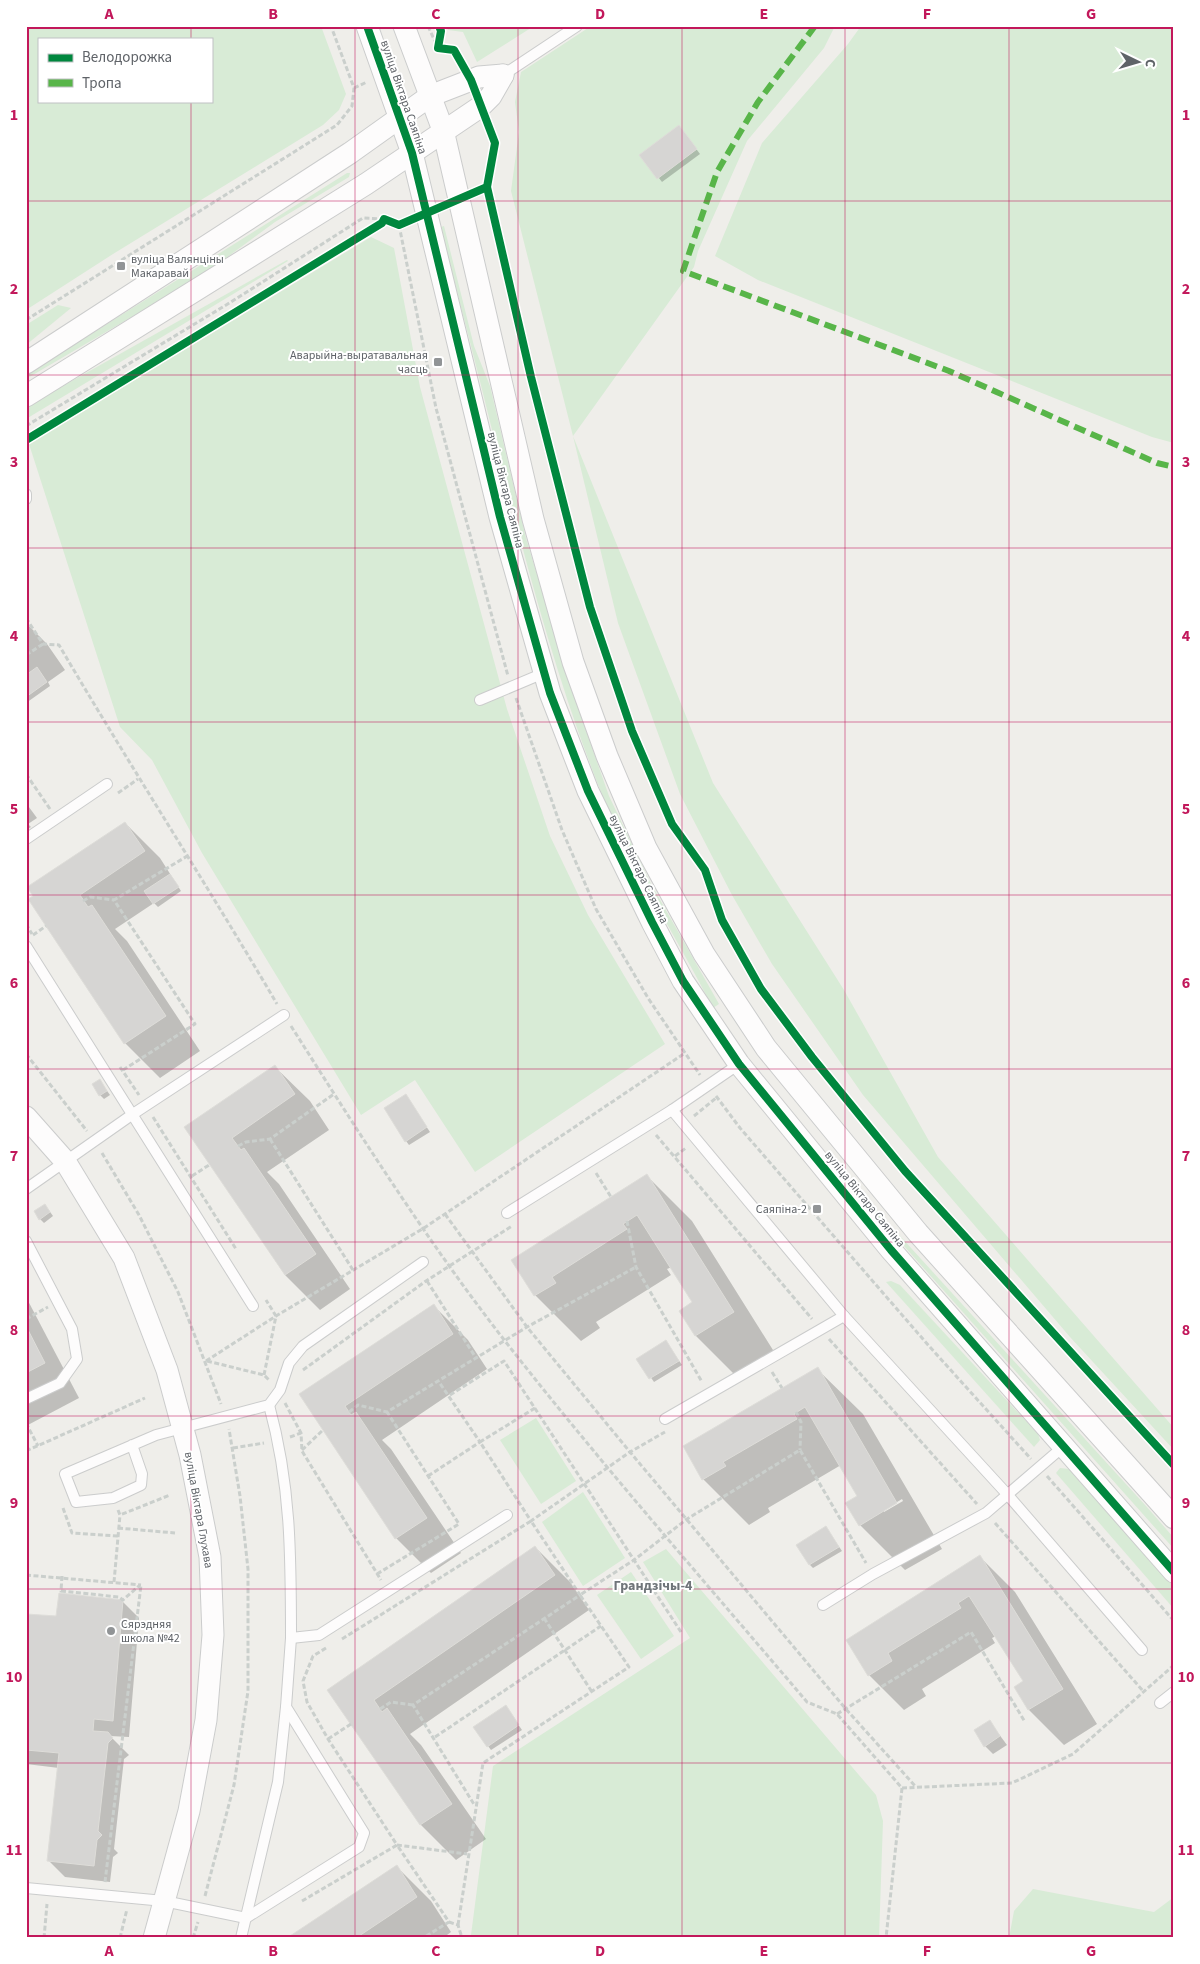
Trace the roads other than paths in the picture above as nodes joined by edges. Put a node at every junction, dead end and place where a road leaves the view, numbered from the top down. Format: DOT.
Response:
graph roads {
  1 [pos="367,26"];
  2 [pos="404,26"];
  3 [pos="577,26"];
  4 [pos="503,75"];
  5 [pos="430,96"];
  6 [pos="400,119"];
  7 [pos="443,130"];
  8 [pos="412,152"];
  9 [pos="26,363"];
  10 [pos="26,396"];
  11 [pos="26,494"];
  12 [pos="26,499"];
  13 [pos="544,673"];
  14 [pos="480,700"];
  15 [pos="107,784"];
  16 [pos="26,840"];
  17 [pos="26,946"];
  18 [pos="284,1015"];
  19 [pos="766,1048"];
  20 [pos="739,1064"];
  21 [pos="672,1110"];
  22 [pos="133,1114"];
  23 [pos="26,1117"];
  24 [pos="64,1161"];
  25 [pos="26,1188"];
  26 [pos="507,1214"];
  27 [pos="26,1241"];
  28 [pos="423,1262"];
  29 [pos="253,1306"];
  30 [pos="844,1316"];
  31 [pos="26,1399"];
  32 [pos="269,1405"];
  33 [pos="665,1419"];
  34 [pos="184,1429"];
  35 [pos="132,1445"];
  36 [pos="1064,1446"];
  37 [pos="1007,1494"];
  38 [pos="507,1515"];
  39 [pos="1174,1518"];
  40 [pos="1174,1572"];
  41 [pos="823,1605"];
  42 [pos="291,1638"];
  43 [pos="1142,1650"];
  44 [pos="1174,1692"];
  45 [pos="1160,1703"];
  46 [pos="286,1707"];
  47 [pos="26,1888"];
  48 [pos="164,1901"];
  49 [pos="246,1918"];
  50 [pos="154,1938"];
  51 [pos="241,1938"];
  1 -- 6 [label="street, вуліца Віктара Саяпіна"];
  2 -- 5 [label="street, вуліца Віктара Саяпіна"];
  3 -- 4 [label="lane"];
  4 -- 5 [label="street"];
  4 -- 7 [label="street"];
  5 -- 6 [label="street"];
  5 -- 7 [label="street, вуліца Віктара Саяпіна"];
  6 -- 8 [label="street, вуліца Віктара Саяпіна"];
  6 -- 9 [label="street"];
  7 -- 8 [label="street"];
  7 -- 19 [label="street, вуліца Віктара Саяпіна"];
  8 -- 10 [label="street"];
  8 -- 13 [label="street, вуліца Віктара Саяпіна"];
  11 -- 12 [label="lane"];
  13 -- 14 [label="lane"];
  13 -- 20 [label="street, вуліца Віктара Саяпіна"];
  15 -- 16 [label="lane"];
  17 -- 22 [label="lane"];
  18 -- 22 [label="lane"];
  19 -- 20 [label="street"];
  19 -- 39 [label="street, вуліца Віктара Саяпіна"];
  20 -- 21 [label="lane"];
  20 -- 36 [label="street, вуліца Віктара Саяпіна"];
  21 -- 26 [label="lane"];
  21 -- 30 [label="lane"];
  22 -- 24 [label="lane"];
  22 -- 29 [label="lane"];
  23 -- 24 [label="street, вуліца Віктара Глухава"];
  24 -- 25 [label="lane"];
  24 -- 34 [label="street, вуліца Віктара Глухава"];
  27 -- 31 [label="lane"];
  28 -- 32 [label="lane"];
  30 -- 33 [label="lane"];
  30 -- 37 [label="lane"];
  32 -- 34 [label="lane"];
  32 -- 42 [label="lane"];
  34 -- 35 [label="lane"];
  34 -- 48 [label="street, вуліца Віктара Глухава"];
  35 -- 35 [label="lane"];
  36 -- 37 [label="lane"];
  36 -- 40 [label="street, вуліца Віктара Саяпіна"];
  37 -- 41 [label="lane"];
  37 -- 43 [label="lane"];
  38 -- 42 [label="lane"];
  42 -- 46 [label="lane"];
  44 -- 45 [label="lane"];
  46 -- 49 [label="lane"];
  46 -- 49 [label="lane"];
  47 -- 48 [label="lane"];
  48 -- 49 [label="lane"];
  48 -- 50 [label="street, вуліца Віктара Глухава"];
  49 -- 51 [label="lane"];
}
